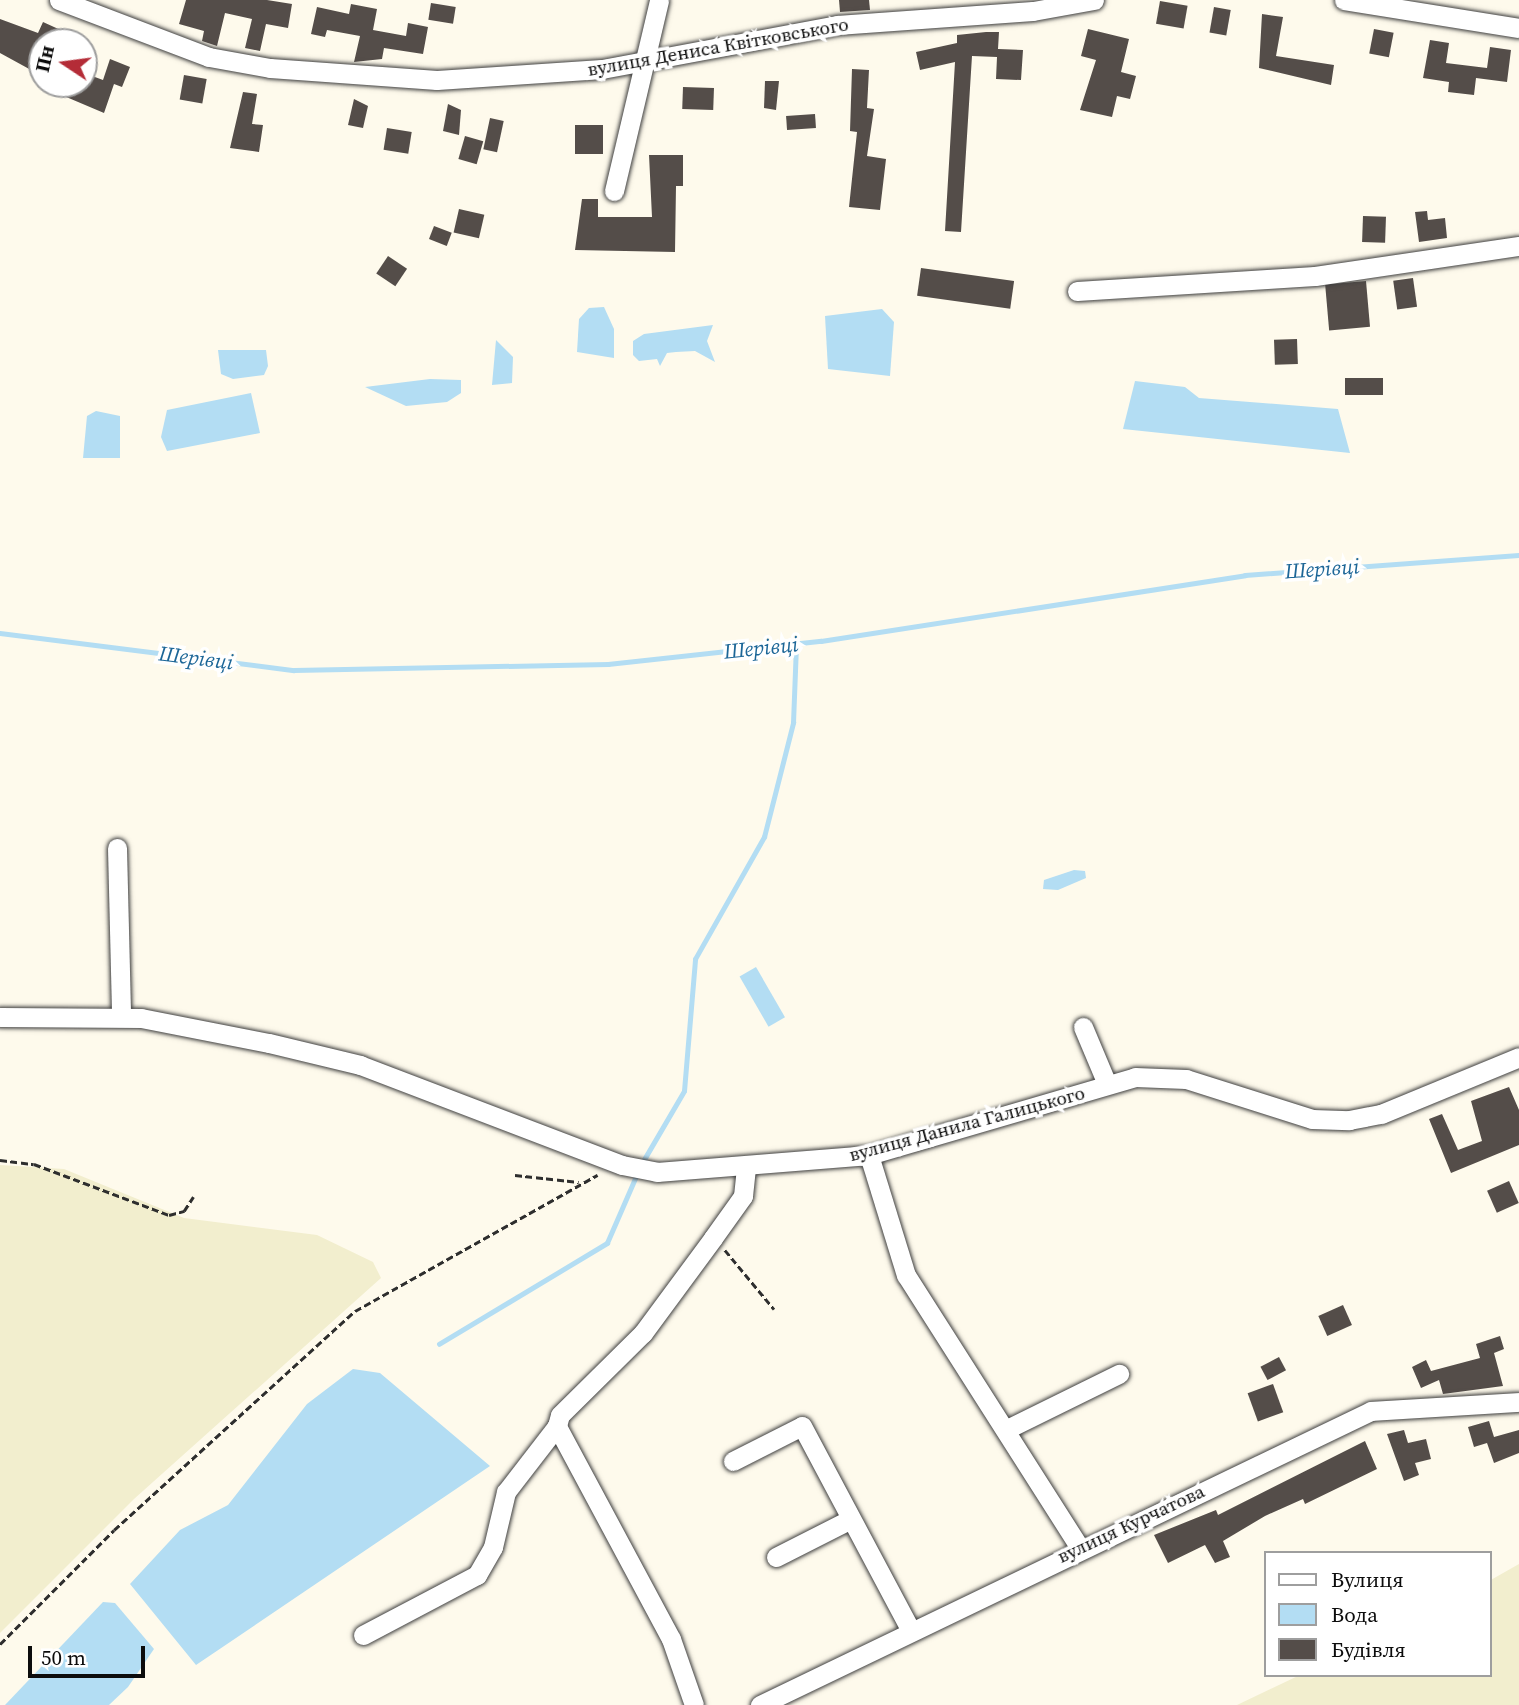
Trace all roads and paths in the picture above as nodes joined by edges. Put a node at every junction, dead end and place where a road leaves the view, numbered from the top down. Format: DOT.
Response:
graph roads {
  1 [pos="59,0"];
  2 [pos="659,0"];
  3 [pos="1094,0"];
  4 [pos="1344,0"];
  5 [pos="1519,28"];
  6 [pos="644,63"];
  7 [pos="614,191"];
  8 [pos="1519,246"];
  9 [pos="1077,291"];
  10 [pos="117,848"];
  11 [pos="0,1017"];
  12 [pos="121,1017"];
  13 [pos="1083,1027"];
  14 [pos="1519,1057"];
  15 [pos="1107,1084"];
  16 [pos="869,1155"];
  17 [pos="0,1160"];
  18 [pos="613,1161"];
  19 [pos="746,1168"];
  20 [pos="514,1175"];
  21 [pos="582,1182"];
  22 [pos="193,1198"];
  23 [pos="713,1238"];
  24 [pos="774,1309"];
  25 [pos="1119,1374"];
  26 [pos="1519,1402"];
  27 [pos="557,1426"];
  28 [pos="1007,1429"];
  29 [pos="733,1461"];
  30 [pos="851,1519"];
  31 [pos="1080,1548"];
  32 [pos="776,1557"];
  33 [pos="910,1629"];
  34 [pos="363,1635"];
  35 [pos="0,1644"];
  36 [pos="694,1705"];
  37 [pos="760,1705"];
  1 -- 6 [label="street, вулиця Дениса Квітковського"];
  2 -- 6 [label="street"];
  3 -- 6 [label="street, вулиця Дениса Квітковського"];
  4 -- 5 [label="street"];
  6 -- 7 [label="street"];
  8 -- 9 [label="street"];
  10 -- 12 [label="street"];
  11 -- 12 [label="street, вулиця Данила Галицького"];
  12 -- 18 [label="street, вулиця Данила Галицького"];
  13 -- 15 [label="street"];
  14 -- 15 [label="street, вулиця Данила Галицького"];
  15 -- 16 [label="street, вулиця Данила Галицького"];
  16 -- 19 [label="street, вулиця Данила Галицького"];
  16 -- 28 [label="street"];
  17 -- 22 [label="path"];
  18 -- 19 [label="street, вулиця Данила Галицького"];
  18 -- 21 [label="path"];
  19 -- 23 [label="street"];
  20 -- 21 [label="path"];
  21 -- 35 [label="path"];
  23 -- 24 [label="path"];
  23 -- 27 [label="street"];
  25 -- 28 [label="street"];
  26 -- 31 [label="street, вулиця Курчатова"];
  27 -- 34 [label="street"];
  27 -- 36 [label="street"];
  28 -- 31 [label="street"];
  29 -- 30 [label="street"];
  30 -- 32 [label="street"];
  30 -- 33 [label="street"];
  31 -- 33 [label="street, вулиця Курчатова"];
  33 -- 37 [label="street, вулиця Курчатова"];
}
